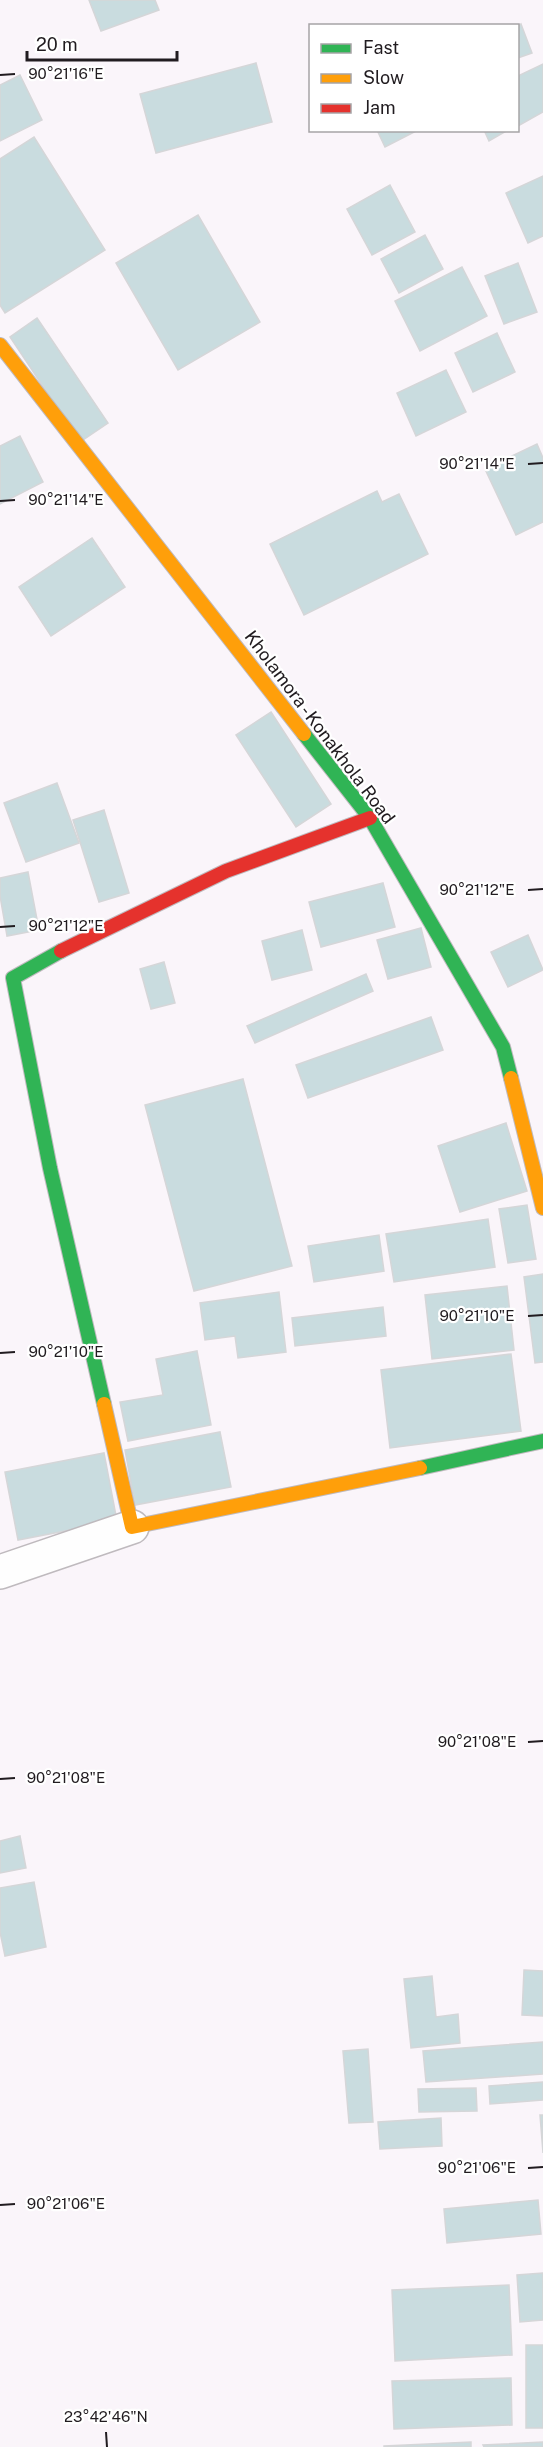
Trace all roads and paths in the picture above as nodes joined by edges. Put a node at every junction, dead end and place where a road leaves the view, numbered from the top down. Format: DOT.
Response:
graph roads {
  1 [pos="0,345"];
  2 [pos="370,818"];
  3 [pos="543,1208"];
  4 [pos="543,1441"];
  5 [pos="132,1527"];
  6 [pos="0,1572"];
  1 -- 2 [label="street, Kholamora - Konakhola Road"];
  2 -- 3 [label="street, Kholamora - Konakhola Road"];
  2 -- 5 [label="street"];
  4 -- 5 [label="street"];
  5 -- 6 [label="street"];
}
